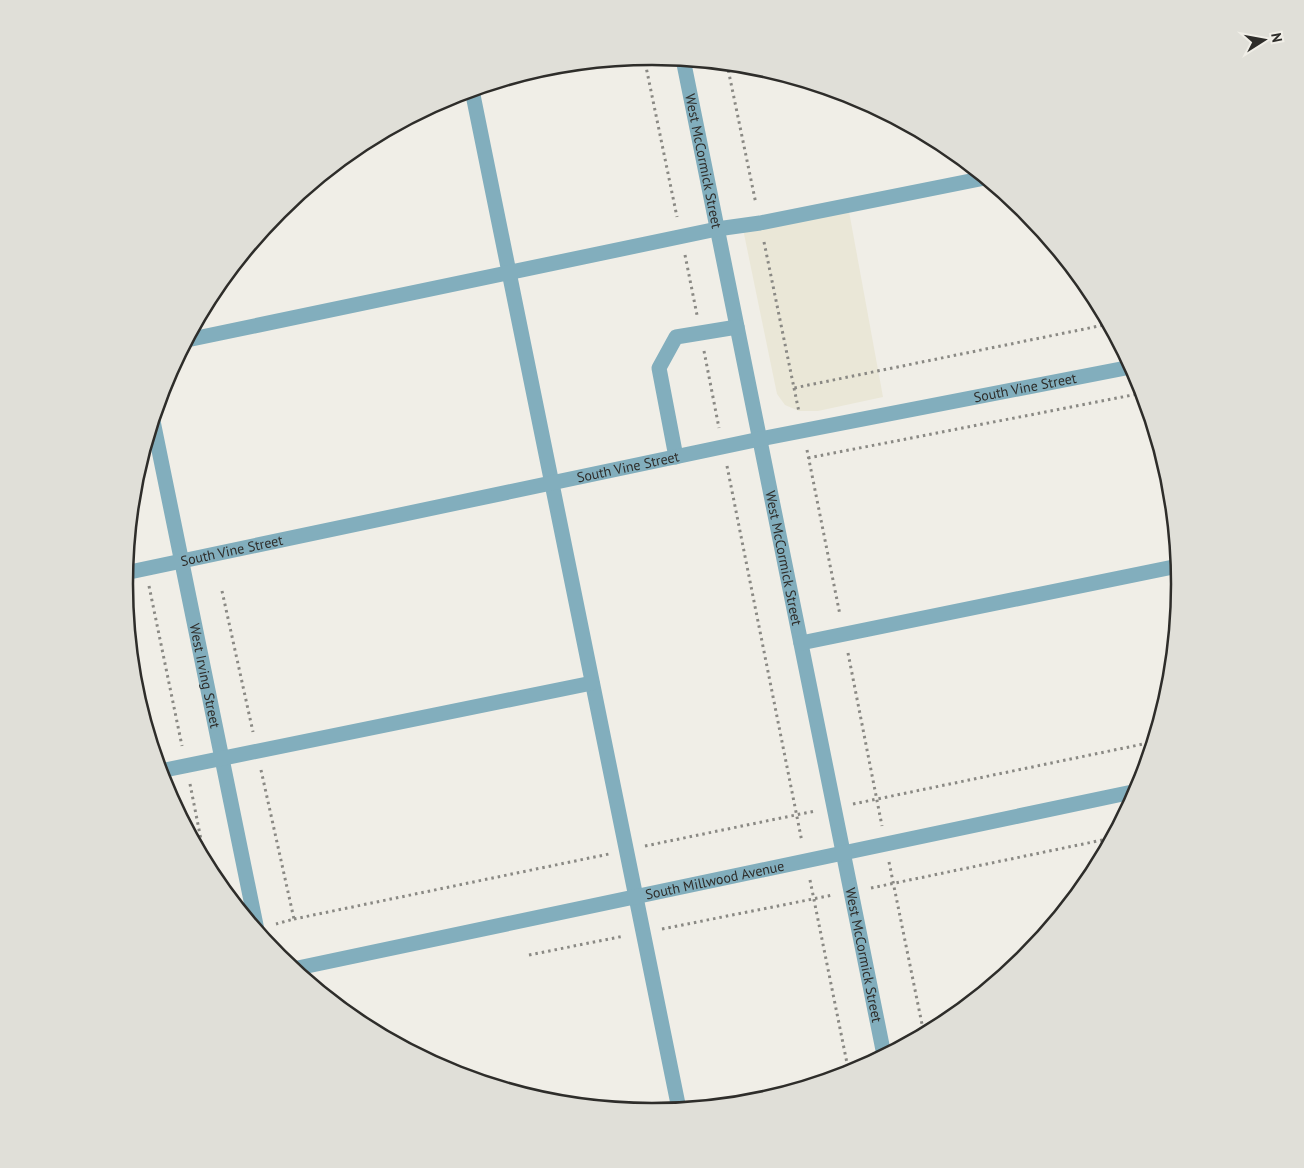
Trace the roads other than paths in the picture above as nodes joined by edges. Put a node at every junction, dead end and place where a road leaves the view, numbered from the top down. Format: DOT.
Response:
graph roads {
  1 [pos="684,66"];
  2 [pos="473,97"];
  3 [pos="977,180"];
  4 [pos="717,228"];
  5 [pos="509,273"];
  6 [pos="737,327"];
  7 [pos="197,336"];
  8 [pos="1124,368"];
  9 [pos="156,435"];
  10 [pos="760,439"];
  11 [pos="676,457"];
  12 [pos="552,483"];
  13 [pos="180,562"];
  14 [pos="1171,568"];
  15 [pos="133,571"];
  16 [pos="801,643"];
  17 [pos="592,683"];
  18 [pos="221,759"];
  19 [pos="168,769"];
  20 [pos="1126,793"];
  21 [pos="843,853"];
  22 [pos="636,897"];
  23 [pos="253,915"];
  24 [pos="302,967"];
  25 [pos="883,1049"];
  26 [pos="678,1102"];
  1 -- 4 [label="street, West McCormick Street"];
  2 -- 5 [label="street"];
  3 -- 4 [label="street"];
  4 -- 5 [label="street"];
  4 -- 6 [label="street, West McCormick Street"];
  5 -- 7 [label="street"];
  5 -- 12 [label="street"];
  6 -- 10 [label="street, West McCormick Street"];
  6 -- 11 [label="street"];
  8 -- 10 [label="street, South Vine Street"];
  9 -- 13 [label="street, West Irving Street"];
  10 -- 11 [label="street, South Vine Street"];
  10 -- 16 [label="street, West McCormick Street"];
  11 -- 12 [label="street, South Vine Street"];
  12 -- 13 [label="street, South Vine Street"];
  12 -- 17 [label="street"];
  13 -- 15 [label="street, South Vine Street"];
  13 -- 18 [label="street, West Irving Street"];
  14 -- 16 [label="street"];
  16 -- 21 [label="street, West McCormick Street"];
  17 -- 18 [label="street"];
  17 -- 22 [label="street"];
  18 -- 19 [label="street"];
  18 -- 23 [label="street, West Irving Street"];
  20 -- 21 [label="street, South Millwood Avenue"];
  21 -- 22 [label="street, South Millwood Avenue"];
  21 -- 25 [label="street, West McCormick Street"];
  22 -- 24 [label="street, South Millwood Avenue"];
  22 -- 26 [label="street"];
}
